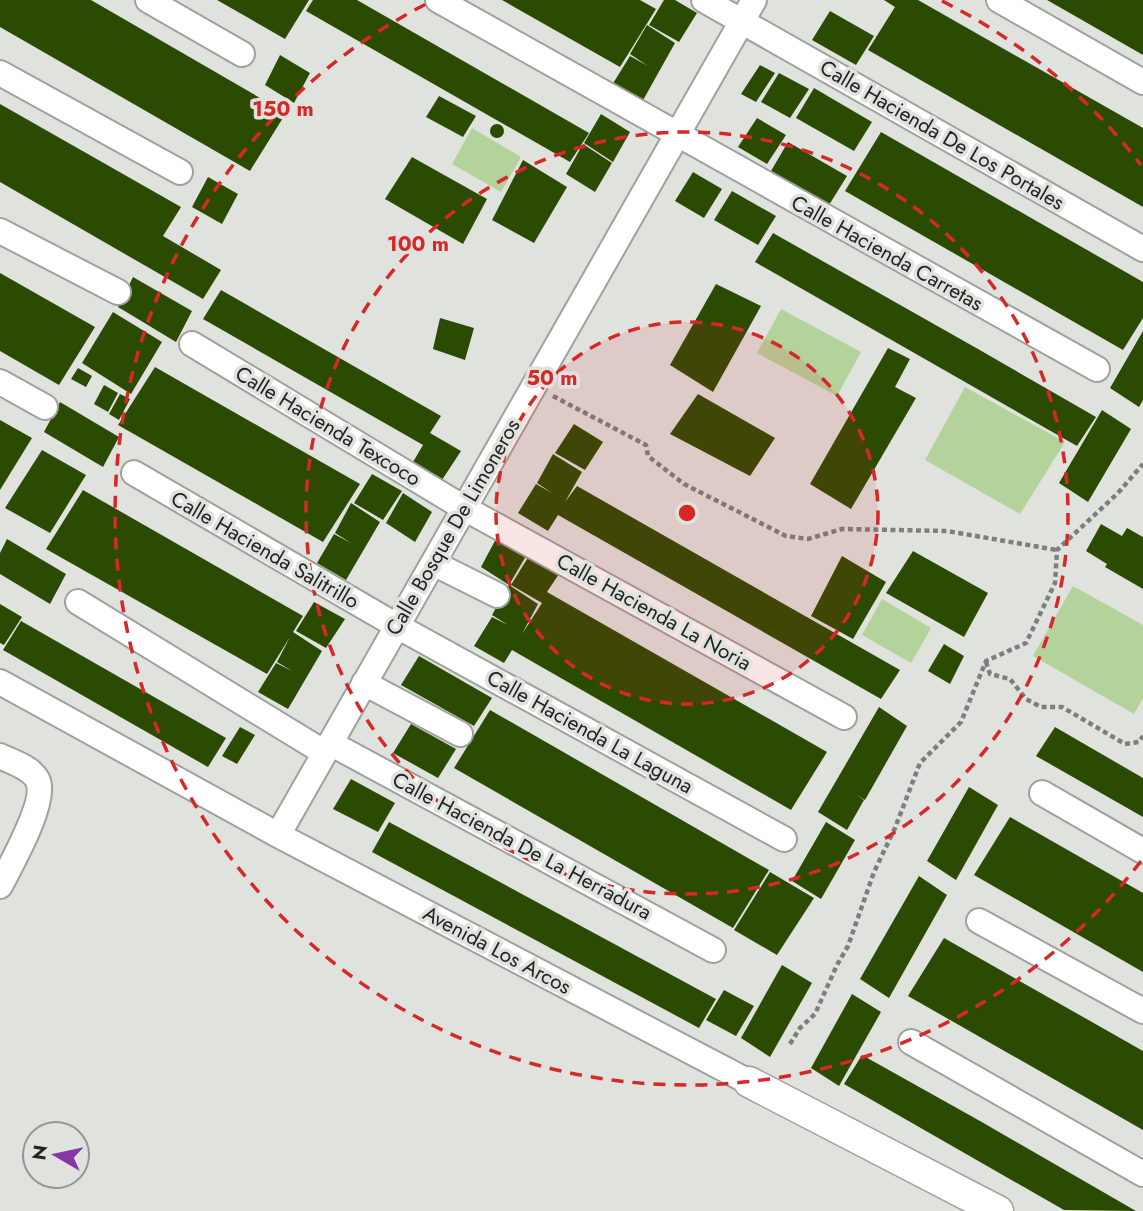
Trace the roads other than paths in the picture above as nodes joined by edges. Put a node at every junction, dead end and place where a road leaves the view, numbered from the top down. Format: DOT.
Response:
graph roads {
  1 [pos="148,0"];
  2 [pos="438,0"];
  3 [pos="704,0"];
  4 [pos="754,0"];
  5 [pos="999,0"];
  6 [pos="742,22"];
  7 [pos="242,54"];
  8 [pos="0,73"];
  9 [pos="1143,82"];
  10 [pos="678,135"];
  11 [pos="180,172"];
  12 [pos="0,231"];
  13 [pos="1143,249"];
  14 [pos="118,292"];
  15 [pos="192,344"];
  16 [pos="1097,369"];
  17 [pos="0,382"];
  18 [pos="45,407"];
  19 [pos="134,473"];
  20 [pos="464,508"];
  21 [pos="433,563"];
  22 [pos="497,595"];
  23 [pos="78,602"];
  24 [pos="397,626"];
  25 [pos="0,682"];
  26 [pos="364,683"];
  27 [pos="844,717"];
  28 [pos="460,734"];
  29 [pos="327,748"];
  30 [pos="0,756"];
  31 [pos="1042,793"];
  32 [pos="278,835"];
  33 [pos="783,839"];
  34 [pos="1143,851"];
  35 [pos="0,886"];
  36 [pos="979,921"];
  37 [pos="713,950"];
  38 [pos="1143,1011"];
  39 [pos="911,1042"];
  40 [pos="749,1083"];
  41 [pos="1143,1174"];
  42 [pos="998,1211"];
  1 -- 7 [label="street"];
  2 -- 10 [label="street, Calle Hacienda Carretas"];
  3 -- 6 [label="street, Calle Hacienda De Los Portales"];
  4 -- 6 [label="street, Calle Bosque De Limoneros"];
  5 -- 9 [label="street"];
  6 -- 10 [label="street, Calle Bosque De Limoneros"];
  6 -- 13 [label="street, Calle Hacienda De Los Portales"];
  8 -- 11 [label="street"];
  10 -- 16 [label="street, Calle Hacienda Carretas"];
  10 -- 20 [label="street, Calle Bosque De Limoneros"];
  12 -- 14 [label="street"];
  15 -- 20 [label="street, Calle Hacienda Texcoco"];
  17 -- 18 [label="street"];
  19 -- 24 [label="street, Calle Hacienda Salitrillo"];
  20 -- 21 [label="street, Calle Bosque De Limoneros"];
  20 -- 27 [label="street, Calle Hacienda La Noria"];
  21 -- 22 [label="street"];
  21 -- 24 [label="street, Calle Bosque De Limoneros"];
  23 -- 29 [label="street, Calle Hacienda De La Herradura"];
  24 -- 26 [label="street, Calle Bosque De Limoneros"];
  24 -- 33 [label="street, Calle Hacienda La Laguna"];
  25 -- 32 [label="street, Avenida Los Arcos"];
  26 -- 28 [label="street"];
  26 -- 29 [label="street, Calle Bosque De Limoneros"];
  29 -- 32 [label="street, Calle Bosque De Limoneros"];
  29 -- 37 [label="street, Calle Hacienda De La Herradura"];
  30 -- 35 [label="street"];
  31 -- 34 [label="street"];
  32 -- 40 [label="street, Avenida Los Arcos"];
  36 -- 38 [label="street"];
  39 -- 41 [label="street"];
  40 -- 42 [label="street, Avenida Los Arcos"];
}
